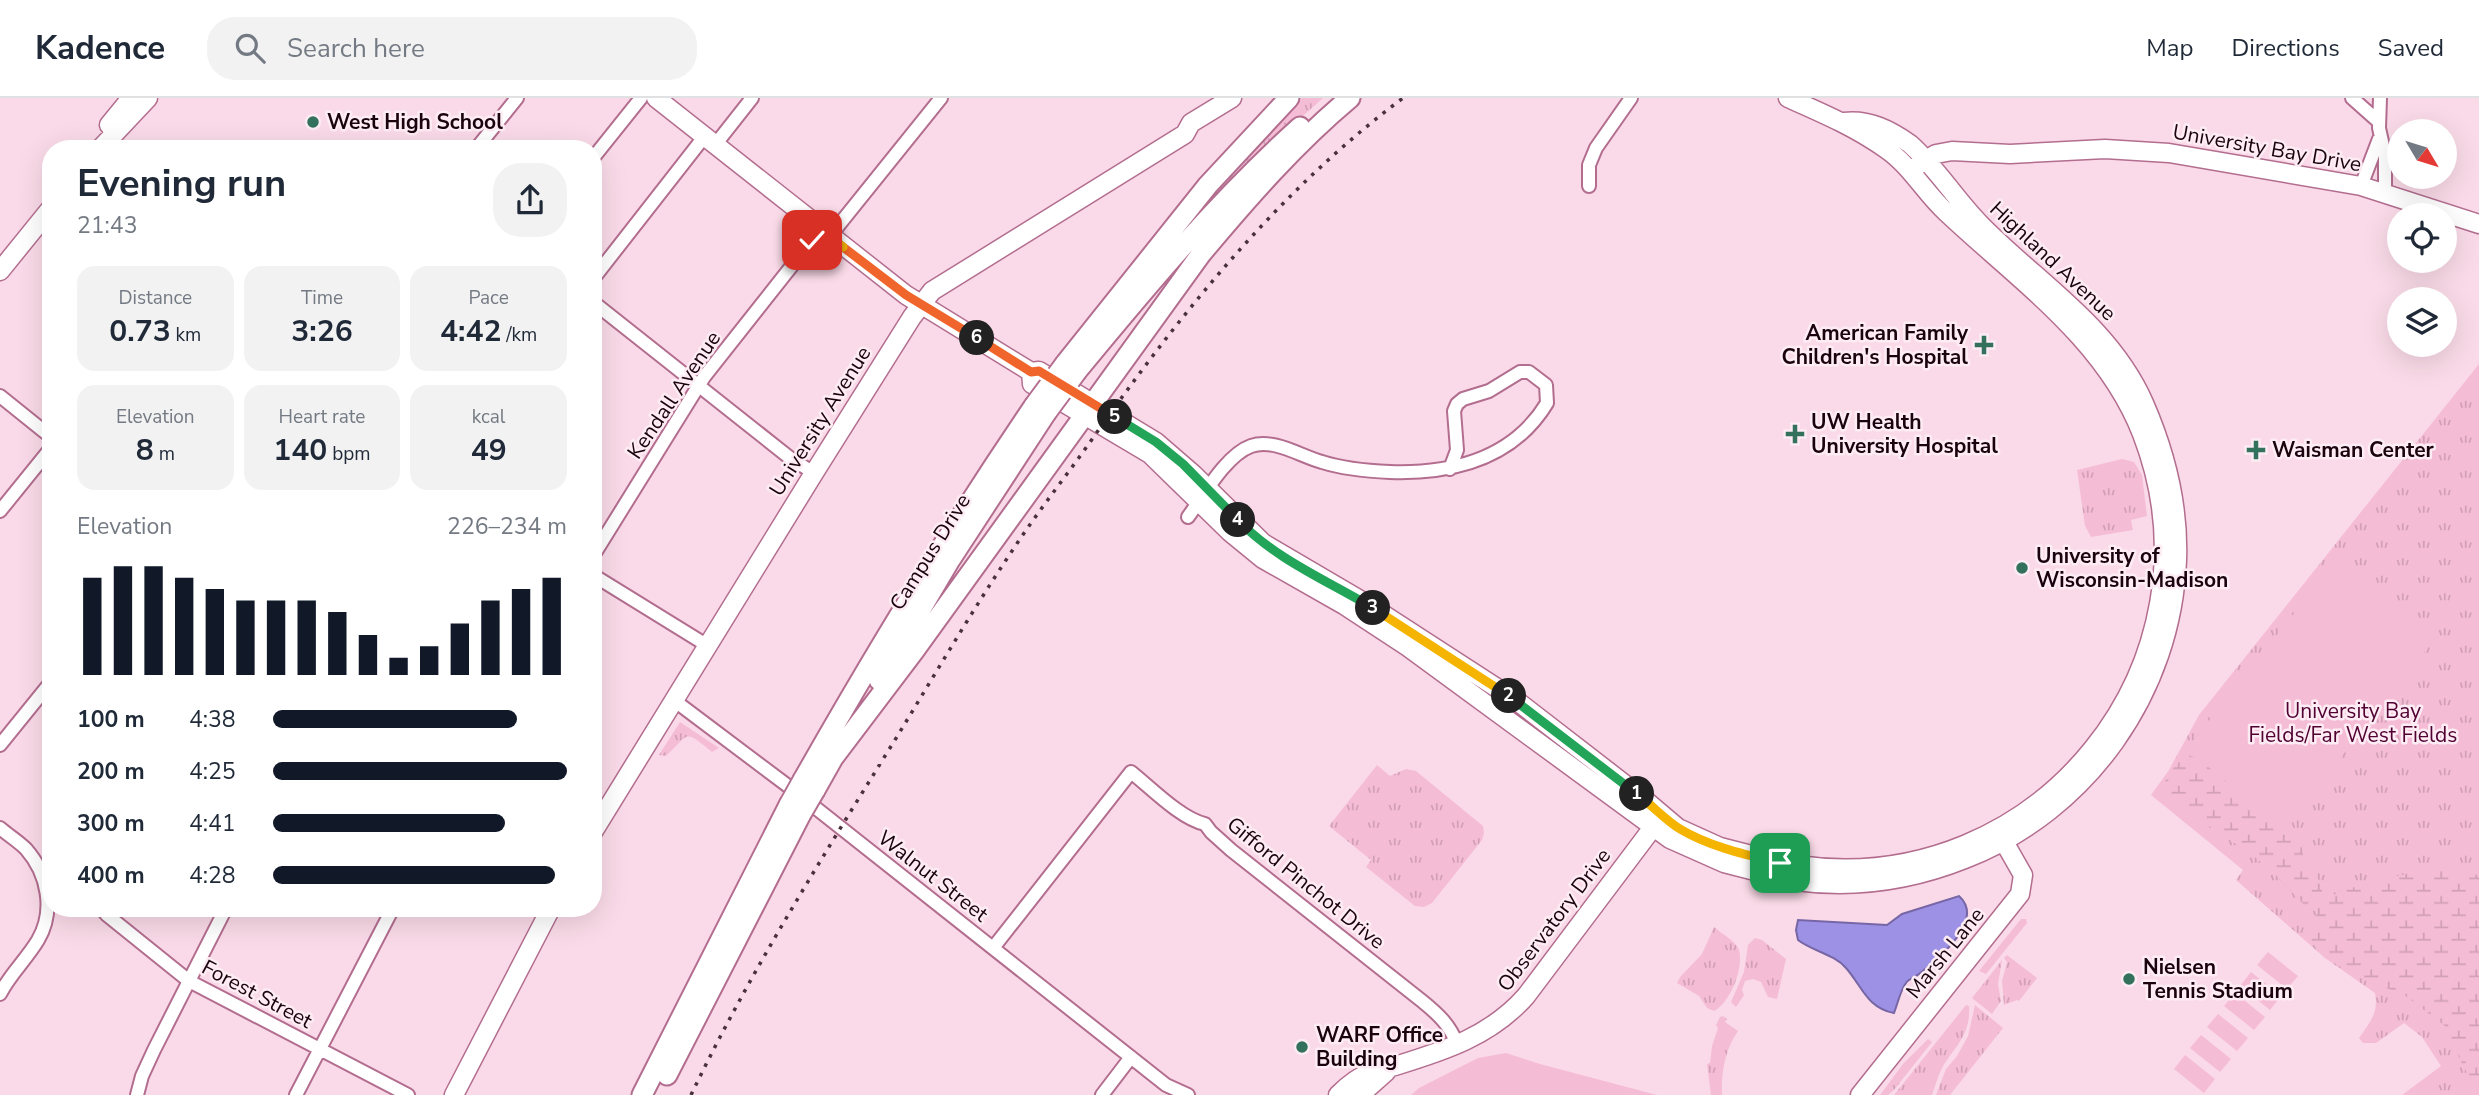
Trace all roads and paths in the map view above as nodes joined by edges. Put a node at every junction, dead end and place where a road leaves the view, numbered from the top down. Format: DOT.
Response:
graph roads {
  1 [pos="131,98"];
  2 [pos="148,98"];
  3 [pos="517,98"];
  4 [pos="641,98"];
  5 [pos="656,98"];
  6 [pos="752,98"];
  7 [pos="941,98"];
  8 [pos="1233,98"];
  9 [pos="1289,98"];
  10 [pos="1332,98"];
  11 [pos="1350,98"];
  12 [pos="1631,98"];
  13 [pos="1788,98"];
  14 [pos="2352,98"];
  15 [pos="2380,98"];
  16 [pos="1213,105"];
  17 [pos="1844,122"];
  18 [pos="2379,122"];
  19 [pos="1185,134"];
  20 [pos="2379,139"];
  21 [pos="101,140"];
  22 [pos="106,140"];
  23 [pos="484,140"];
  24 [pos="709,141"];
  25 [pos="602,147"];
  26 [pos="1921,155"];
  27 [pos="1906,168"];
  28 [pos="1589,186"];
  29 [pos="2361,186"];
  30 [pos="2385,193"];
  31 [pos="42,219"];
  32 [pos="2479,225"];
  33 [pos="826,232"];
  34 [pos="602,268"];
  35 [pos="0,271"];
  36 [pos="922,304"];
  37 [pos="602,309"];
  38 [pos="1071,368"];
  39 [pos="699,385"];
  40 [pos="0,396"];
  41 [pos="1040,410"];
  42 [pos="1088,410"];
  43 [pos="42,430"];
  44 [pos="42,459"];
  45 [pos="1450,469"];
  46 [pos="814,473"];
  47 [pos="1204,495"];
  48 [pos="0,511"];
  49 [pos="1188,517"];
  50 [pos="602,541"];
  51 [pos="602,581"];
  52 [pos="708,646"];
  53 [pos="42,693"];
  54 [pos="675,701"];
  55 [pos="0,745"];
  56 [pos="830,762"];
  57 [pos="808,785"];
  58 [pos="795,809"];
  59 [pos="602,818"];
  60 [pos="1658,821"];
  61 [pos="0,828"];
  62 [pos="2001,836"];
  63 [pos="42,873"];
  64 [pos="45,917"];
  65 [pos="109,917"];
  66 [pos="221,917"];
  67 [pos="388,917"];
  68 [pos="546,917"];
  69 [pos="993,948"];
  70 [pos="189,981"];
  71 [pos="0,994"];
  72 [pos="1457,1044"];
  73 [pos="320,1049"];
  74 [pos="1131,1058"];
  75 [pos="1391,1067"];
  76 [pos="1170,1090"];
  77 [pos="137,1095"];
  78 [pos="296,1095"];
  79 [pos="408,1095"];
  80 [pos="454,1095"];
  81 [pos="642,1095"];
  82 [pos="657,1095"];
  83 [pos="1102,1095"];
  84 [pos="1188,1095"];
  85 [pos="1338,1095"];
  86 [pos="1360,1095"];
  87 [pos="1860,1095"];
  1 -- 21 [label="street"];
  2 -- 22 [label="street"];
  3 -- 23 [label="street"];
  4 -- 25 [label="street"];
  5 -- 24 [label="street, Highland Avenue"];
  6 -- 24 [label="street"];
  7 -- 33 [label="street, Kendall Avenue"];
  8 -- 16 [label="street"];
  8 -- 19 [label="street"];
  9 -- 38 [label="main road, Campus Drive"];
  10 -- 38 [label="main road, Campus Drive"];
  11 -- 42 [label="main road"];
  12 -- 28 [label="street"];
  13 -- 17 [label="street"];
  14 -- 18 [label="street"];
  15 -- 18 [label="street"];
  16 -- 19 [label="street"];
  17 -- 26 [label="street"];
  17 -- 27 [label="street"];
  18 -- 20 [label="street"];
  19 -- 36 [label="street, University Avenue"];
  20 -- 29 [label="street"];
  20 -- 30 [label="street"];
  24 -- 33 [label="street, Highland Avenue"];
  24 -- 34 [label="street"];
  26 -- 27 [label="street"];
  26 -- 29 [label="street, University Bay Drive"];
  26 -- 62 [label="street, Highland Avenue"];
  27 -- 62 [label="street, Highland Avenue"];
  29 -- 30 [label="street, University Bay Drive"];
  30 -- 32 [label="street, University Bay Drive"];
  31 -- 35 [label="street"];
  33 -- 36 [label="street, Highland Avenue"];
  33 -- 39 [label="street, Kendall Avenue"];
  36 -- 42 [label="street, Highland Avenue"];
  36 -- 46 [label="street, University Avenue"];
  37 -- 39 [label="street"];
  38 -- 41 [label="main road, Campus Drive, bridge"];
  39 -- 46 [label="street"];
  39 -- 50 [label="street, Kendall Avenue"];
  40 -- 43 [label="street"];
  41 -- 56 [label="main road, Campus Drive"];
  41 -- 57 [label="main road, Campus Drive"];
  42 -- 47 [label="street, Highland Avenue"];
  42 -- 56 [label="main road"];
  44 -- 48 [label="street"];
  45 -- 45 [label="street"];
  45 -- 47 [label="street"];
  46 -- 52 [label="street, University Avenue"];
  47 -- 49 [label="street"];
  47 -- 60 [label="street, Highland Avenue"];
  51 -- 52 [label="street"];
  52 -- 54 [label="street, University Avenue"];
  53 -- 55 [label="street"];
  54 -- 59 [label="street, University Avenue"];
  54 -- 69 [label="street, Walnut Street"];
  56 -- 57 [label="main road, Campus Drive"];
  57 -- 58 [label="main road, Campus Drive, bridge"];
  58 -- 81 [label="main road, Campus Drive"];
  58 -- 82 [label="main road, Campus Drive"];
  60 -- 62 [label="street, Highland Avenue"];
  60 -- 72 [label="street, Observatory Drive"];
  61 -- 63 [label="street"];
  62 -- 87 [label="street, Marsh Lane"];
  64 -- 71 [label="street"];
  65 -- 70 [label="street, Forest Street"];
  66 -- 70 [label="street"];
  67 -- 73 [label="street"];
  68 -- 80 [label="street"];
  69 -- 72 [label="street, Gifford Pinchot Drive"];
  69 -- 74 [label="street, Walnut Street"];
  70 -- 73 [label="street, Forest Street"];
  70 -- 77 [label="street"];
  72 -- 75 [label="street, Observatory Drive"];
  73 -- 78 [label="street"];
  73 -- 79 [label="street, Forest Street"];
  74 -- 76 [label="street, Walnut Street"];
  74 -- 83 [label="street"];
  75 -- 85 [label="street, Observatory Drive"];
  75 -- 86 [label="street, Observatory Drive"];
  76 -- 84 [label="street, Walnut Street"];
}
